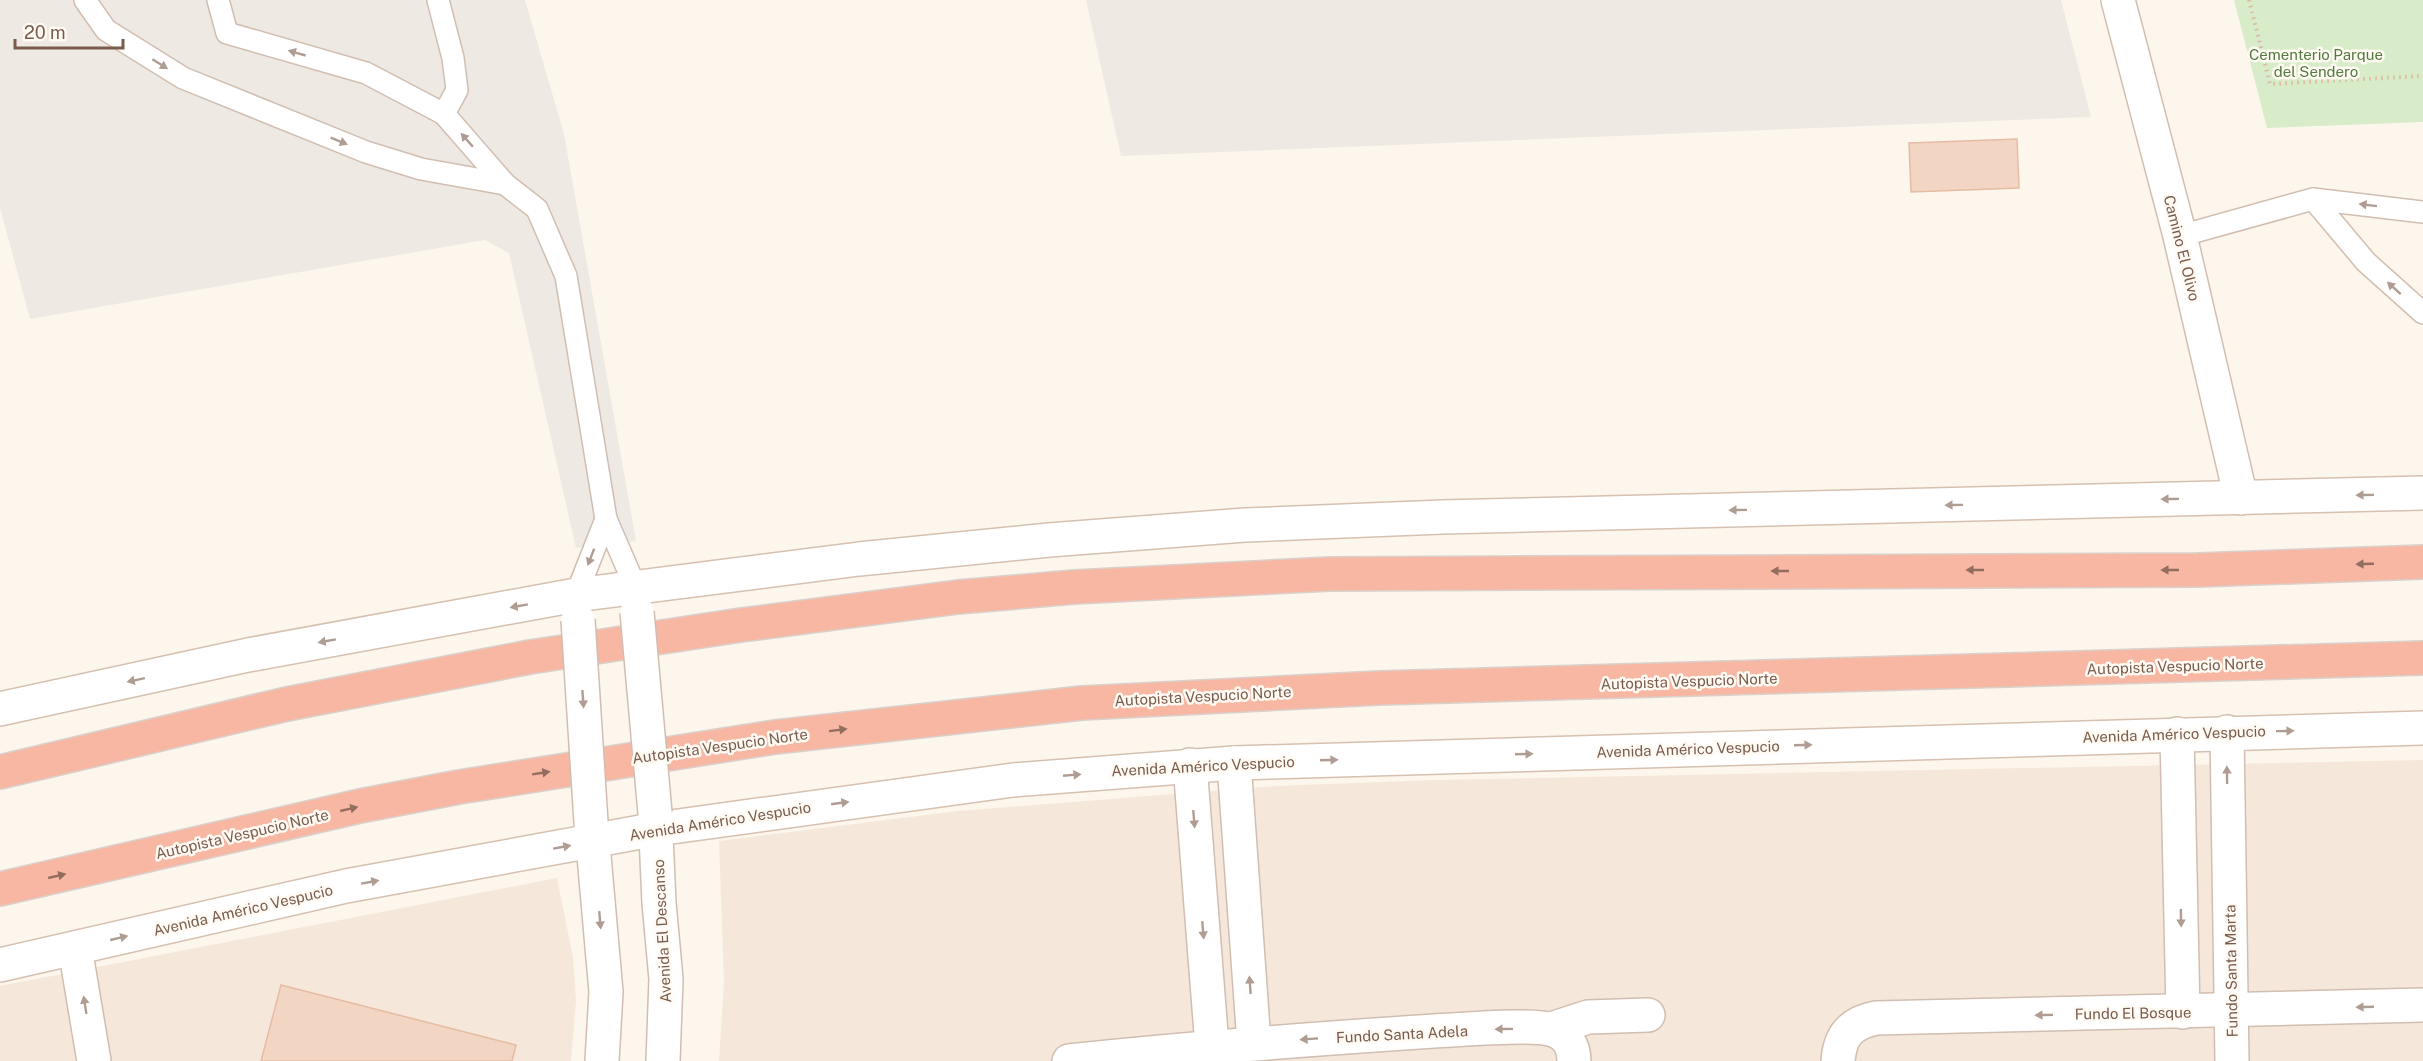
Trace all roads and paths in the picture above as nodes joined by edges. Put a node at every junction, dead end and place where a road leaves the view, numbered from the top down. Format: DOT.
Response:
graph roads {
  1 [pos="85,0"];
  2 [pos="218,0"];
  3 [pos="438,0"];
  4 [pos="2118,0"];
  5 [pos="2249,0"];
  6 [pos="2423,76"];
  7 [pos="444,114"];
  8 [pos="505,184"];
  9 [pos="2313,199"];
  10 [pos="2423,212"];
  11 [pos="2180,236"];
  12 [pos="2423,314"];
  13 [pos="2423,493"];
  14 [pos="2241,498"];
  15 [pos="606,519"];
  16 [pos="2423,562"];
  17 [pos="636,599"];
  18 [pos="577,608"];
  19 [pos="2423,658"];
  20 [pos="0,709"];
  21 [pos="2423,728"];
  22 [pos="2227,732"];
  23 [pos="2177,734"];
  24 [pos="1234,763"];
  25 [pos="1190,765"];
  26 [pos="0,772"];
  27 [pos="656,821"];
  28 [pos="592,831"];
  29 [pos="2230,880"];
  30 [pos="2181,882"];
  31 [pos="0,889"];
  32 [pos="75,948"];
  33 [pos="0,965"];
  34 [pos="2423,1005"];
  35 [pos="2232,1011"];
  36 [pos="2183,1012"];
  37 [pos="1648,1015"];
  38 [pos="1562,1041"];
  39 [pos="1842,1046"];
  40 [pos="1233,1049"];
  41 [pos="94,1061"];
  42 [pos="602,1061"];
  43 [pos="663,1061"];
  44 [pos="1069,1061"];
  45 [pos="2232,1061"];
  1 -- 8 [label="lane, one-way"];
  7 -- 2 [label="lane, one-way"];
  3 -- 7 [label="lane"];
  4 -- 11 [label="main road, Camino El Olivo"];
  5 -- 6 [label="path"];
  8 -- 7 [label="lane, one-way"];
  8 -- 15 [label="lane"];
  10 -- 9 [label="lane, one-way"];
  9 -- 11 [label="lane"];
  12 -- 9 [label="lane, one-way"];
  11 -- 14 [label="main road, Camino El Olivo"];
  13 -- 14 [label="main road, one-way"];
  14 -- 17 [label="main road, one-way"];
  15 -- 17 [label="lane"];
  15 -- 18 [label="lane, one-way"];
  16 -- 26 [label="highway, one-way"];
  17 -- 18 [label="main road"];
  17 -- 27 [label="main road, Avenida El Descanso, bridge"];
  18 -- 20 [label="main road, one-way"];
  18 -- 28 [label="main road, one-way, bridge"];
  31 -- 19 [label="highway, Autopista Vespucio Norte, one-way"];
  22 -- 21 [label="main road, Avenida Américo Vespucio, one-way"];
  22 -- 23 [label="main road, Avenida Américo Vespucio"];
  29 -- 22 [label="main road, Fundo Santa Marta, one-way"];
  24 -- 23 [label="main road, Avenida Américo Vespucio, one-way"];
  23 -- 30 [label="main road"];
  24 -- 25 [label="main road, Avenida Américo Vespucio"];
  40 -- 24 [label="main road, one-way"];
  27 -- 25 [label="main road, Avenida Américo Vespucio, one-way"];
  25 -- 40 [label="main road, one-way"];
  27 -- 28 [label="main road, Avenida Américo Vespucio"];
  27 -- 43 [label="main road, Avenida El Descanso"];
  32 -- 28 [label="main road, Avenida Américo Vespucio, one-way"];
  28 -- 42 [label="main road, one-way"];
  29 -- 30 [label="main road"];
  29 -- 35 [label="main road, Fundo Santa Marta"];
  30 -- 36 [label="main road, one-way"];
  32 -- 33 [label="main road, Avenida Américo Vespucio"];
  41 -- 32 [label="main road, one-way"];
  34 -- 35 [label="main road, Fundo El Bosque, one-way"];
  35 -- 36 [label="main road, Fundo El Bosque"];
  35 -- 45 [label="main road, Fundo Santa Marta"];
  36 -- 39 [label="main road, Fundo El Bosque, one-way"];
  37 -- 38 [label="main road, Fundo Santa Adela"];
  38 -- 40 [label="main road, Fundo Santa Adela, one-way"];
  40 -- 44 [label="main road, Fundo Santa Adela"];
}
